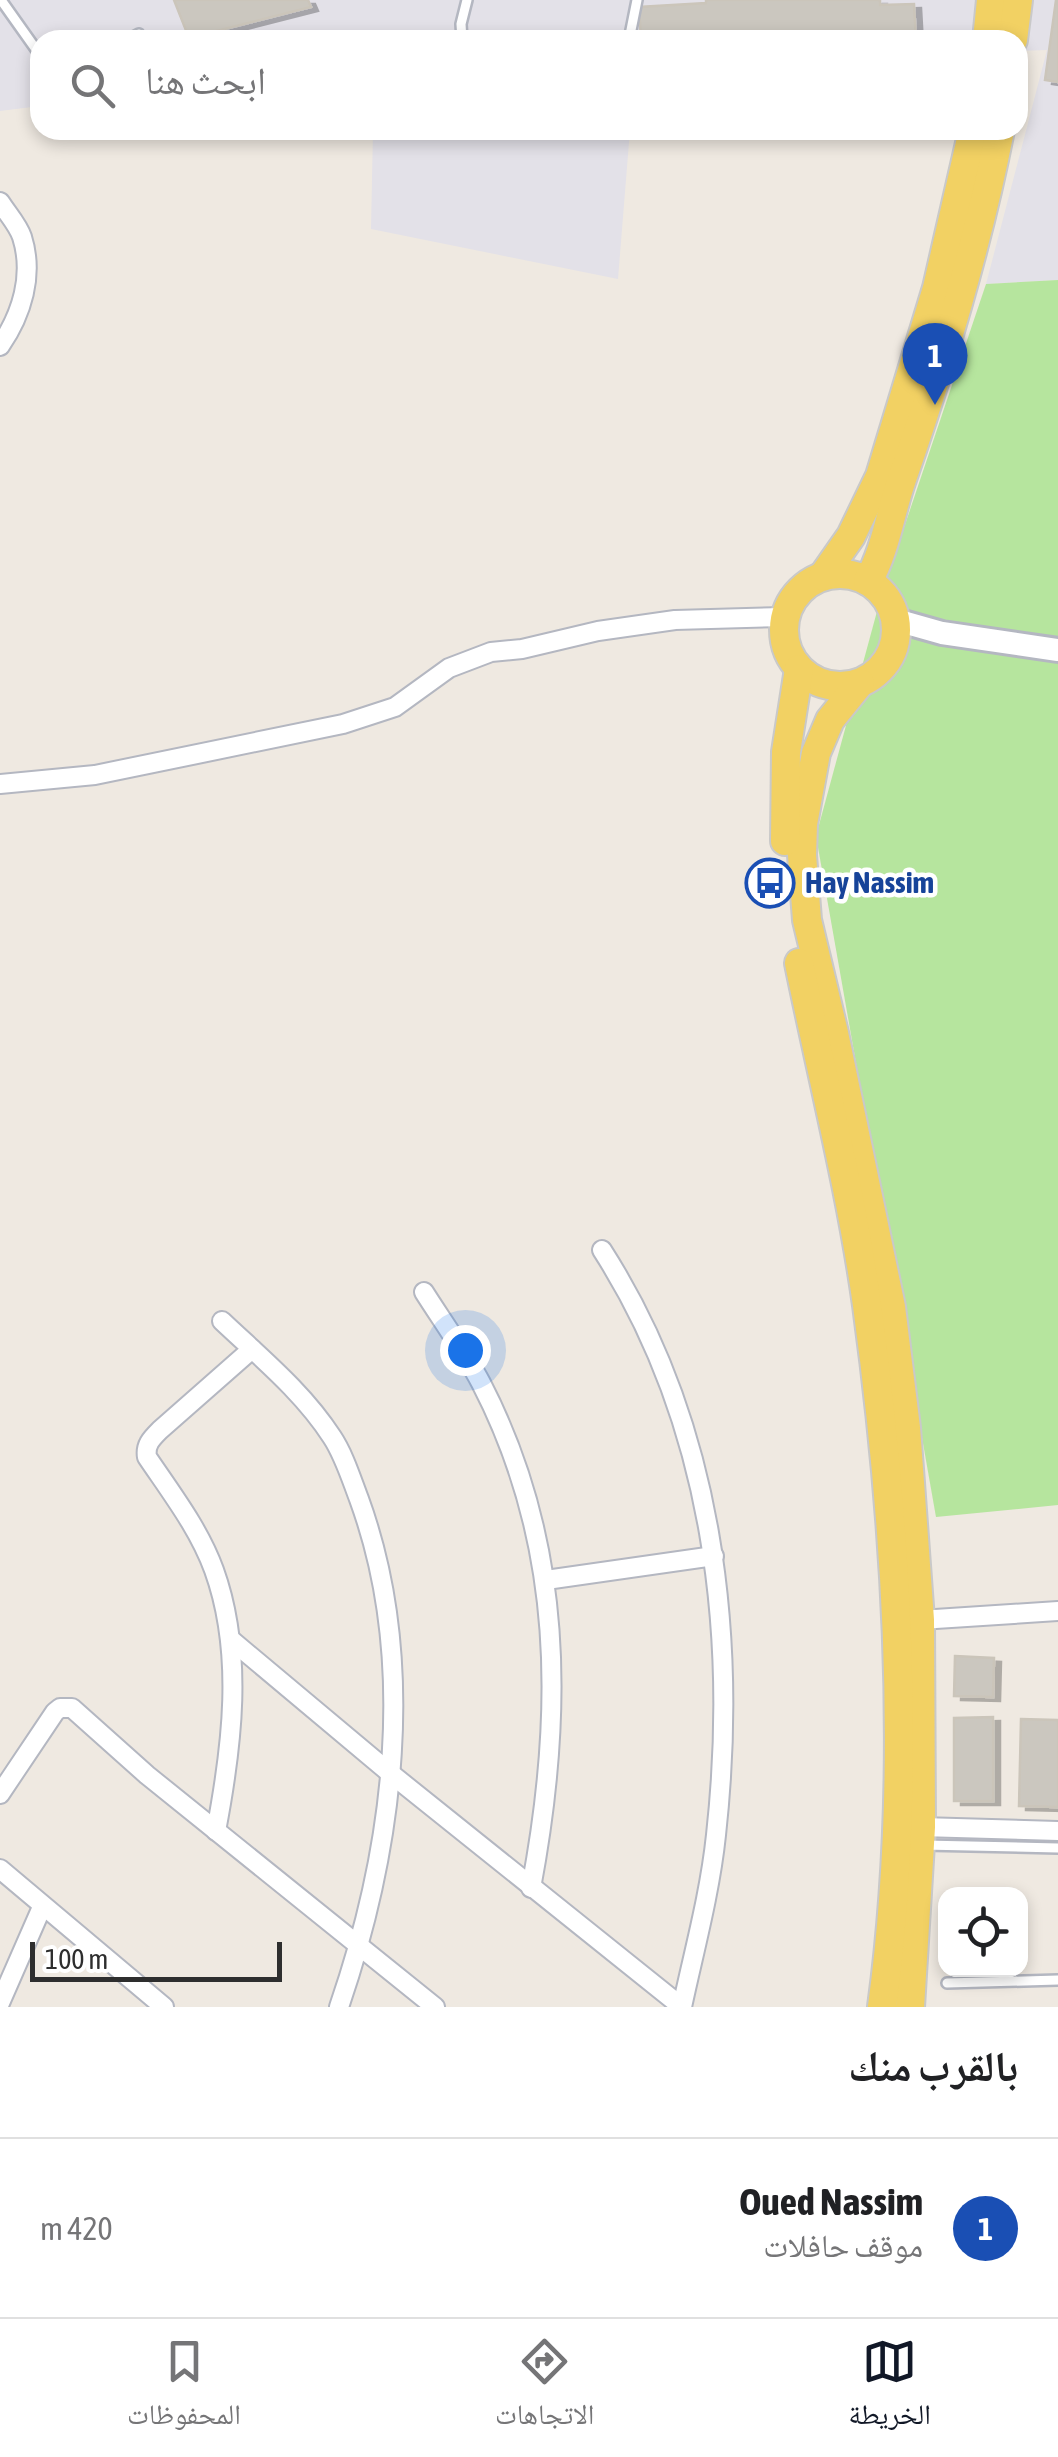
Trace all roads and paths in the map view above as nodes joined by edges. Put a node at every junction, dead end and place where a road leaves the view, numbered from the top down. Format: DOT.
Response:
graph roads {
  1 [pos="1,0"];
  2 [pos="466,0"];
  3 [pos="636,0"];
  4 [pos="991,0"];
  5 [pos="1018,0"];
  6 [pos="463,30"];
  7 [pos="631,30"];
  8 [pos="988,30"];
  9 [pos="1014,30"];
  10 [pos="30,41"];
  11 [pos="971,140"];
  12 [pos="998,140"];
  13 [pos="0,202"];
  14 [pos="0,346"];
  15 [pos="823,576"];
  16 [pos="868,581"];
  17 [pos="784,617"];
  18 [pos="896,631"];
  19 [pos="1058,650"];
  20 [pos="798,669"];
  21 [pos="860,683"];
  22 [pos="0,784"];
  23 [pos="602,1250"];
  24 [pos="424,1292"];
  25 [pos="222,1320"];
  26 [pos="252,1348"];
  27 [pos="714,1556"];
  28 [pos="546,1580"];
  29 [pos="1058,1611"];
  30 [pos="920,1620"];
  31 [pos="230,1639"];
  32 [pos="390,1773"];
  33 [pos="0,1794"];
  34 [pos="1058,1831"];
  35 [pos="216,1832"];
  36 [pos="921,1836"];
  37 [pos="1058,1848"];
  38 [pos="0,1869"];
  39 [pos="531,1888"];
  40 [pos="42,1907"];
  41 [pos="360,1945"];
  42 [pos="1058,1980"];
  43 [pos="948,1982"];
  44 [pos="0,2004"];
  45 [pos="164,2007"];
  46 [pos="338,2007"];
  47 [pos="435,2007"];
  48 [pos="682,2007"];
  49 [pos="882,2007"];
  50 [pos="910,2007"];
  1 -- 10 [label="lane"];
  2 -- 6 [label="lane"];
  3 -- 7 [label="lane"];
  4 -- 8 [label="main road"];
  5 -- 9 [label="main road"];
  11 -- 15 [label="main road"];
  12 -- 16 [label="main road"];
  13 -- 14 [label="street"];
  15 -- 16 [label="main road"];
  15 -- 17 [label="main road"];
  16 -- 18 [label="main road"];
  17 -- 20 [label="main road"];
  17 -- 22 [label="street"];
  18 -- 19 [label="street"];
  18 -- 21 [label="main road"];
  20 -- 21 [label="main road"];
  20 -- 49 [label="main road"];
  21 -- 30 [label="main road"];
  23 -- 27 [label="street"];
  24 -- 28 [label="street"];
  25 -- 26 [label="street"];
  26 -- 31 [label="street"];
  26 -- 32 [label="street"];
  27 -- 28 [label="street"];
  27 -- 48 [label="street"];
  28 -- 39 [label="street"];
  29 -- 30 [label="street"];
  30 -- 36 [label="main road"];
  31 -- 32 [label="street"];
  31 -- 35 [label="street"];
  32 -- 39 [label="street"];
  32 -- 41 [label="street"];
  33 -- 35 [label="street"];
  34 -- 36 [label="street"];
  35 -- 41 [label="street"];
  36 -- 37 [label="lane"];
  36 -- 50 [label="main road"];
  38 -- 40 [label="street"];
  39 -- 48 [label="street"];
  40 -- 44 [label="street"];
  40 -- 45 [label="street"];
  41 -- 46 [label="street"];
  41 -- 47 [label="street"];
  42 -- 43 [label="lane"];
}
